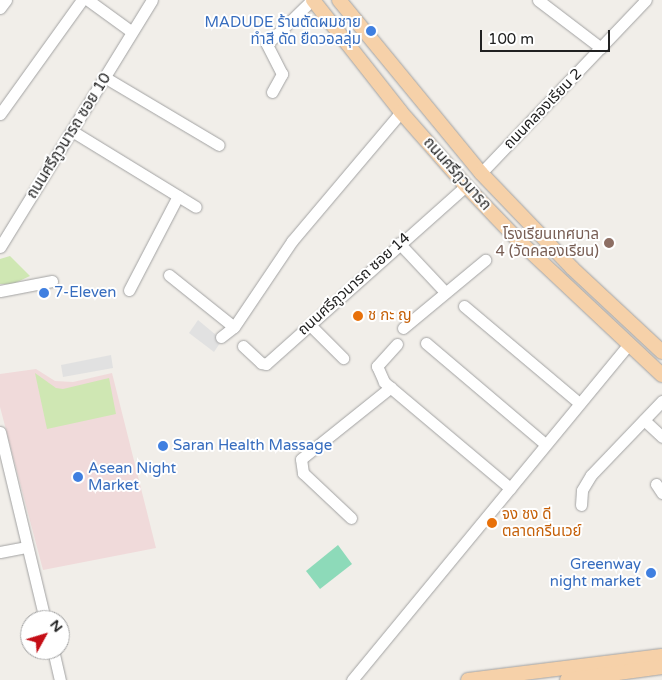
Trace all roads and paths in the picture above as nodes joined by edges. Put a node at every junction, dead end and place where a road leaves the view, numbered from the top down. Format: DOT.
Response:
graph roads {
  1 [pos="6,0"];
  2 [pos="82,0"];
  3 [pos="88,0"];
  4 [pos="152,0"];
  5 [pos="312,0"];
  6 [pos="339,0"];
  7 [pos="538,0"];
  8 [pos="646,0"];
  9 [pos="0,8"];
  10 [pos="132,32"];
  11 [pos="601,48"];
  12 [pos="106,78"];
  13 [pos="272,92"];
  14 [pos="401,112"];
  15 [pos="0,114"];
  16 [pos="72,131"];
  17 [pos="219,146"];
  18 [pos="481,173"];
  19 [pos="466,186"];
  20 [pos="178,196"];
  21 [pos="196,207"];
  22 [pos="2,243"];
  23 [pos="399,243"];
  24 [pos="485,260"];
  25 [pos="169,275"];
  26 [pos="52,282"];
  27 [pos="129,290"];
  28 [pos="0,291"];
  29 [pos="445,292"];
  30 [pos="464,306"];
  31 [pos="310,325"];
  32 [pos="234,327"];
  33 [pos="403,328"];
  34 [pos="221,337"];
  35 [pos="426,343"];
  36 [pos="397,344"];
  37 [pos="629,344"];
  38 [pos="243,346"];
  39 [pos="662,352"];
  40 [pos="343,358"];
  41 [pos="662,374"];
  42 [pos="391,387"];
  43 [pos="662,401"];
  44 [pos="579,404"];
  45 [pos="644,420"];
  46 [pos="0,432"];
  47 [pos="662,437"];
  48 [pos="545,444"];
  49 [pos="510,488"];
  50 [pos="581,505"];
  51 [pos="351,518"];
  52 [pos="26,547"];
  53 [pos="0,552"];
  54 [pos="42,610"];
  55 [pos="662,656"];
  56 [pos="55,660"];
  57 [pos="662,667"];
  58 [pos="605,678"];
  59 [pos="60,680"];
  60 [pos="352,680"];
  61 [pos="468,680"];
  62 [pos="567,680"];
  1 -- 9 [label="street"];
  2 -- 15 [label="street"];
  3 -- 10 [label="street"];
  4 -- 10 [label="street, ถนนศรีภูวนารถ ซอย 10"];
  5 -- 13 [label="street"];
  5 -- 14 [label="main road, ถนนศรีภูวนารถ"];
  6 -- 18 [label="main road, ถนนศรีภูวนารถ"];
  7 -- 11 [label="street"];
  8 -- 11 [label="street, ถนนคลองเรียน 2"];
  10 -- 12 [label="street, ถนนศรีภูวนารถ ซอย 10"];
  11 -- 18 [label="street, ถนนคลองเรียน 2"];
  12 -- 16 [label="street, ถนนศรีภูวนารถ ซอย 10"];
  12 -- 17 [label="street"];
  14 -- 19 [label="main road, ถนนศรีภูวนารถ"];
  14 -- 32 [label="street"];
  16 -- 20 [label="street"];
  16 -- 22 [label="street, ถนนศรีภูวนารถ ซอย 10"];
  18 -- 19 [label="main road"];
  18 -- 39 [label="main road, ถนนศรีภูวนารถ"];
  19 -- 23 [label="street, ถนนศรีภูวนารถ ซอย 14"];
  19 -- 37 [label="main road, ถนนศรีภูวนารถ"];
  20 -- 21 [label="street"];
  20 -- 27 [label="street"];
  23 -- 29 [label="street"];
  23 -- 31 [label="street, ถนนศรีภูวนารถ ซอย 14"];
  24 -- 29 [label="street"];
  25 -- 32 [label="street"];
  26 -- 28 [label="street"];
  29 -- 33 [label="street"];
  30 -- 44 [label="street"];
  31 -- 38 [label="street, ถนนศรีภูวนารถ ซอย 14"];
  31 -- 40 [label="street"];
  32 -- 34 [label="street"];
  35 -- 48 [label="street"];
  36 -- 42 [label="street"];
  37 -- 41 [label="main road, ถนนศรีภูวนารถ"];
  37 -- 44 [label="street"];
  42 -- 49 [label="street"];
  42 -- 51 [label="street"];
  43 -- 45 [label="street"];
  44 -- 48 [label="street"];
  45 -- 47 [label="street"];
  45 -- 50 [label="street"];
  46 -- 52 [label="street"];
  48 -- 49 [label="street"];
  49 -- 60 [label="street"];
  52 -- 53 [label="street"];
  52 -- 54 [label="street"];
  55 -- 61 [label="main road"];
  56 -- 59 [label="street"];
  57 -- 58 [label="main road"];
  58 -- 62 [label="main road"];
}
